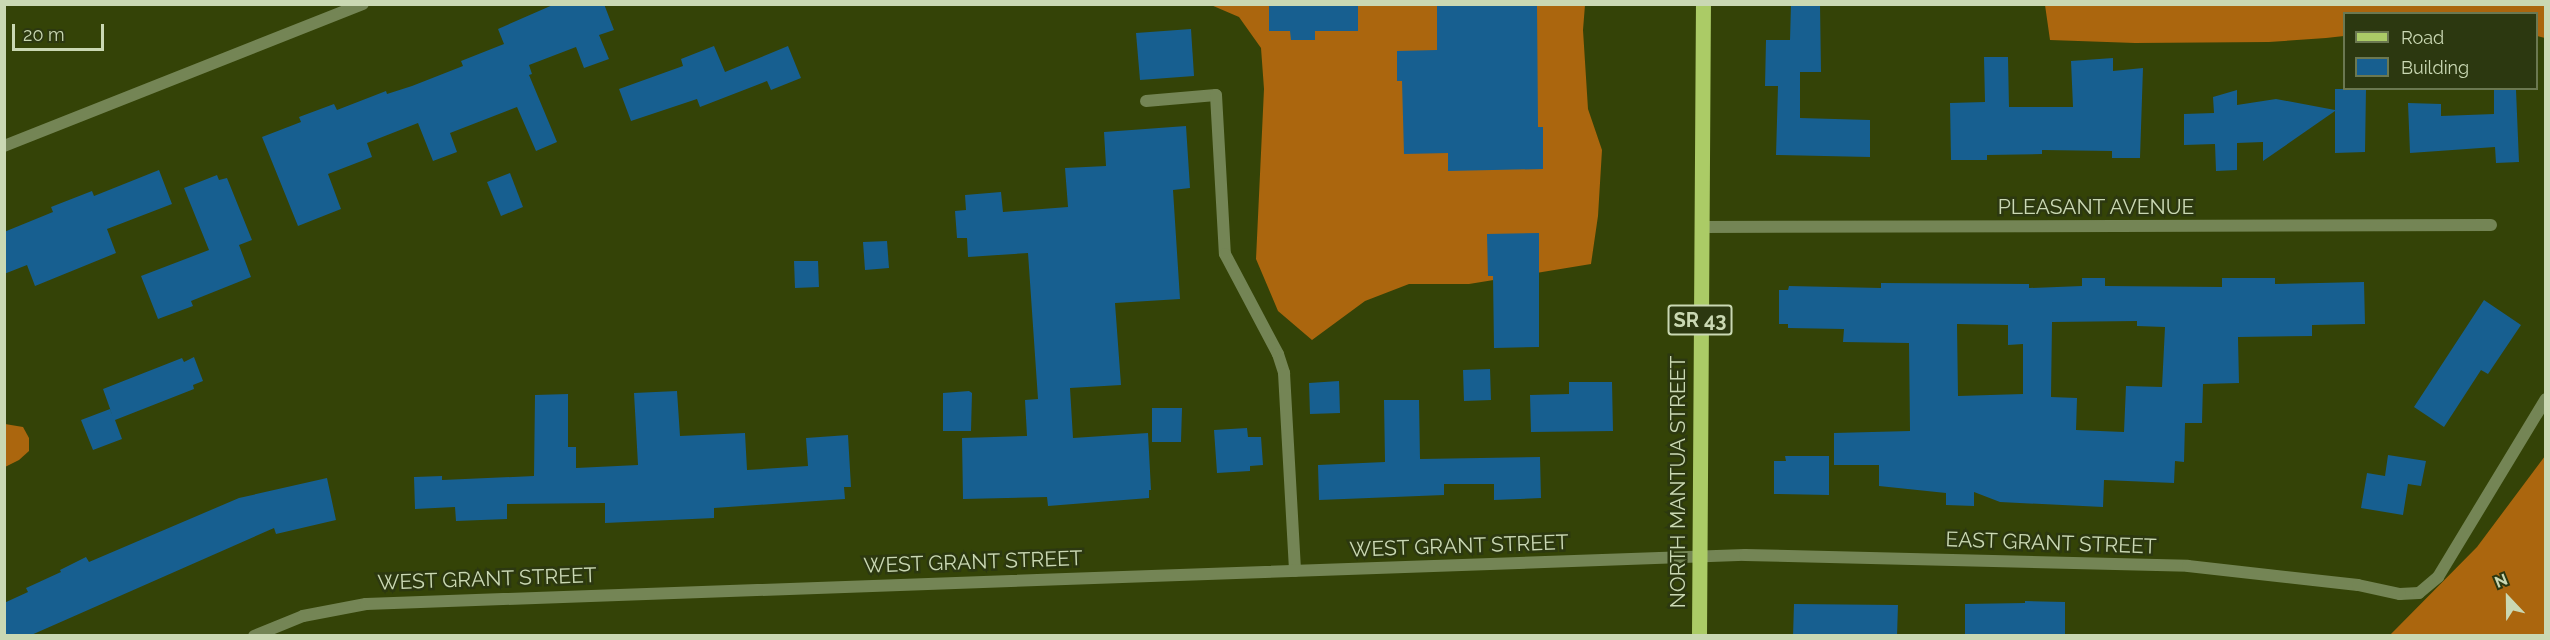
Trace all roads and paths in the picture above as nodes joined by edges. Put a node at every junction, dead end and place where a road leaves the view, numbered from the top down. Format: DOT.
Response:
graph roads {
  1 [pos="363,4"];
  2 [pos="1703,4"];
  3 [pos="1146,100"];
  4 [pos="4,146"];
  5 [pos="2492,225"];
  6 [pos="1701,227"];
  7 [pos="2546,399"];
  8 [pos="1699,557"];
  9 [pos="1295,571"];
  10 [pos="254,636"];
  11 [pos="1699,636"];
  1 -- 4 [label="street"];
  2 -- 6 [label="main road, NORTH MANTUA STREET / SR 43"];
  3 -- 9 [label="street"];
  5 -- 6 [label="street, PLEASANT AVENUE"];
  6 -- 8 [label="main road, NORTH MANTUA STREET / SR 43"];
  7 -- 8 [label="street, EAST GRANT STREET"];
  8 -- 9 [label="street, WEST GRANT STREET"];
  8 -- 11 [label="main road, NORTH MANTUA STREET / SR 43"];
  9 -- 10 [label="street, WEST GRANT STREET"];
}
